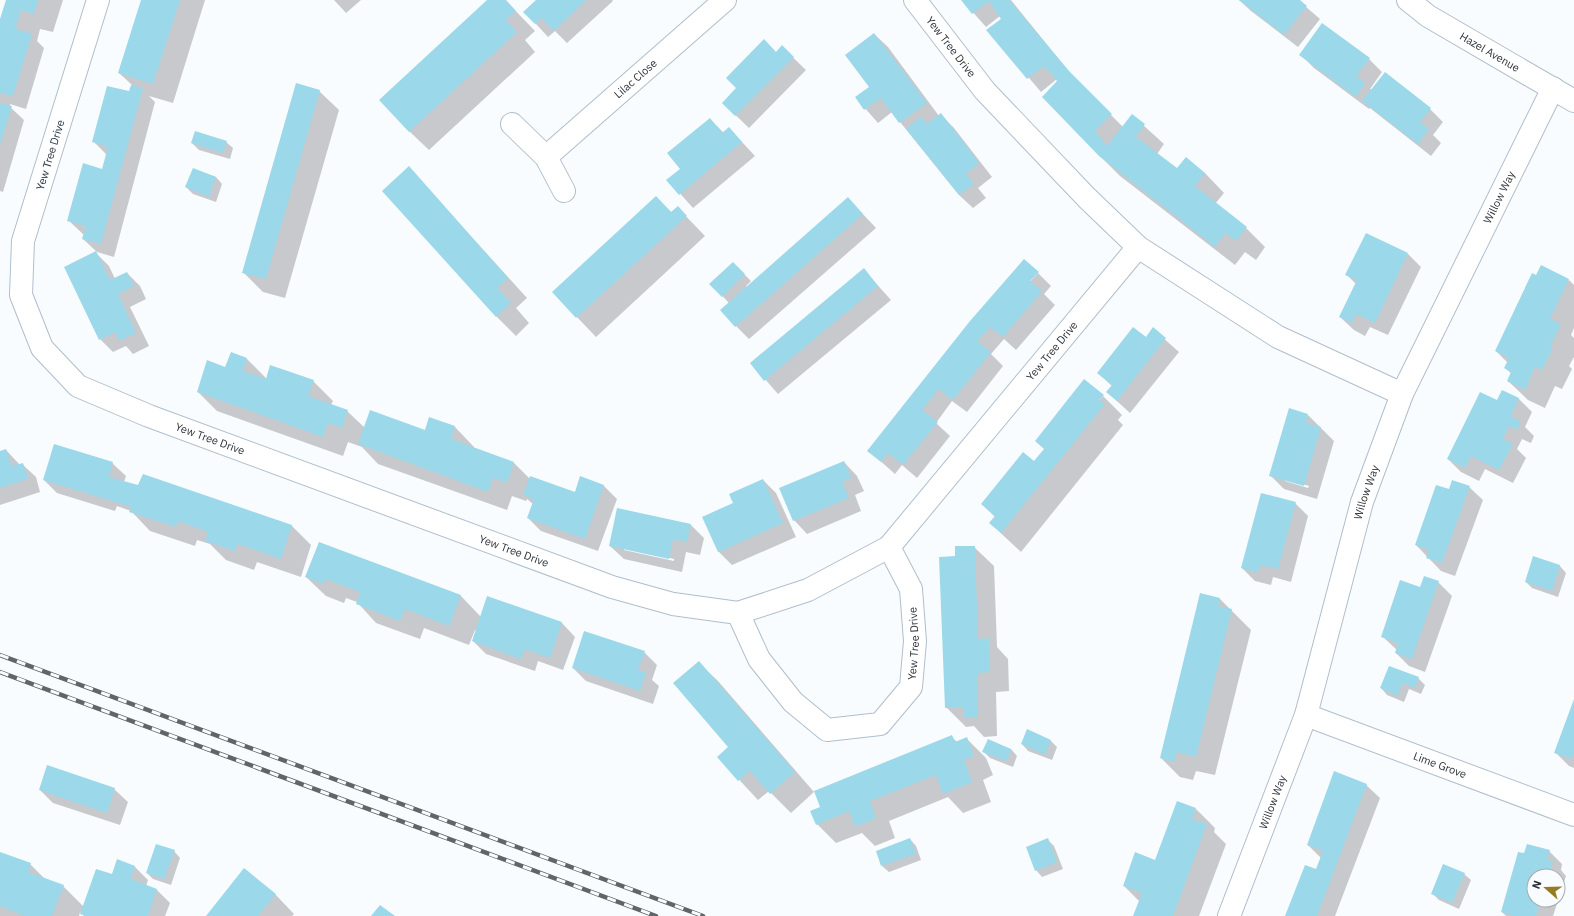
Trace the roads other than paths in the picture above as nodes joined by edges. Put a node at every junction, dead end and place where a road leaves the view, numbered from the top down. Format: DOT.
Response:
graph roads {
  1 [pos="98,0"];
  2 [pos="725,0"];
  3 [pos="915,0"];
  4 [pos="1408,0"];
  5 [pos="1552,88"];
  6 [pos="1574,100"];
  7 [pos="512,124"];
  8 [pos="546,156"];
  9 [pos="564,191"];
  10 [pos="1138,247"];
  11 [pos="1402,394"];
  12 [pos="889,547"];
  13 [pos="738,613"];
  14 [pos="1306,715"];
  15 [pos="1574,815"];
  16 [pos="1230,916"];
  1 -- 13 [label="street, Yew Tree Drive"];
  2 -- 8 [label="street, Lilac Close"];
  3 -- 10 [label="street, Yew Tree Drive"];
  4 -- 5 [label="street, Hazel Avenue"];
  5 -- 6 [label="street, Hazel Avenue"];
  5 -- 11 [label="street, Willow Way"];
  7 -- 8 [label="street"];
  8 -- 9 [label="street"];
  10 -- 11 [label="street, Yew Tree Drive"];
  10 -- 12 [label="street, Yew Tree Drive"];
  11 -- 14 [label="street, Willow Way"];
  12 -- 13 [label="street, Yew Tree Drive"];
  12 -- 13 [label="street, Yew Tree Drive"];
  14 -- 15 [label="street, Lime Grove"];
  14 -- 16 [label="street, Willow Way"];
}
